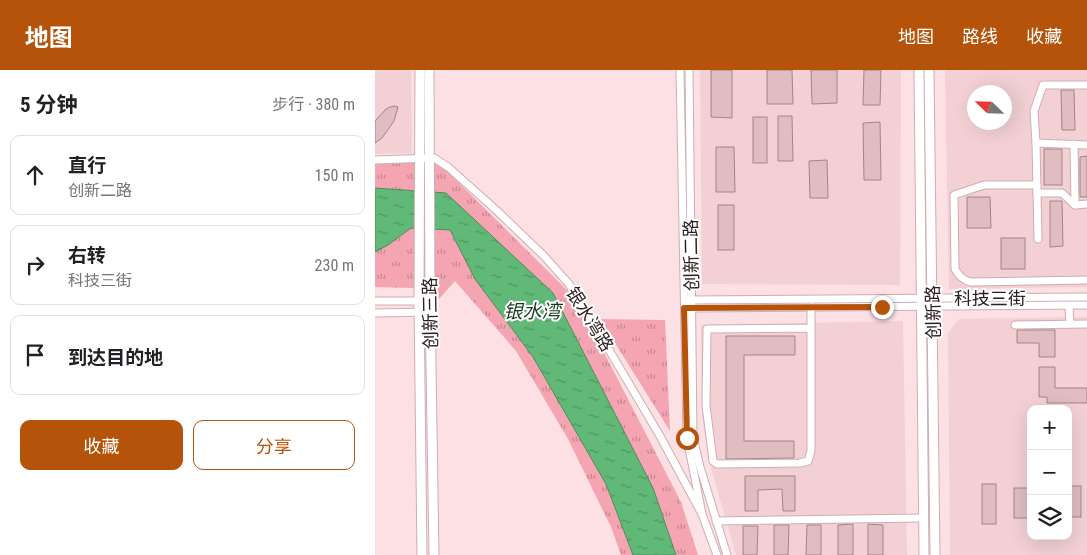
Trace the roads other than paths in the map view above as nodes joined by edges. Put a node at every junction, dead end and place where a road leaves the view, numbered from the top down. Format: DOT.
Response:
graph roads {
  1 [pos="420,70"];
  2 [pos="429,70"];
  3 [pos="680,70"];
  4 [pos="689,70"];
  5 [pos="919,70"];
  6 [pos="929,70"];
  7 [pos="1087,85"];
  8 [pos="1037,143"];
  9 [pos="1074,144"];
  10 [pos="1087,145"];
  11 [pos="420,158"];
  12 [pos="430,158"];
  13 [pos="375,160"];
  14 [pos="425,173"];
  15 [pos="1037,185"];
  16 [pos="1037,193"];
  17 [pos="1087,204"];
  18 [pos="1075,205"];
  19 [pos="1038,239"];
  20 [pos="1087,280"];
  21 [pos="1087,297"];
  22 [pos="684,300"];
  23 [pos="692,300"];
  24 [pos="375,301"];
  25 [pos="419,301"];
  26 [pos="430,301"];
  27 [pos="921,303"];
  28 [pos="933,303"];
  29 [pos="1087,305"];
  30 [pos="1069,306"];
  31 [pos="811,307"];
  32 [pos="684,308"];
  33 [pos="692,308"];
  34 [pos="419,312"];
  35 [pos="430,312"];
  36 [pos="375,313"];
  37 [pos="1069,324"];
  38 [pos="1087,324"];
  39 [pos="1015,325"];
  40 [pos="811,328"];
  41 [pos="693,405"];
  42 [pos="706,405"];
  43 [pos="702,514"];
  44 [pos="923,518"];
  45 [pos="716,521"];
  46 [pos="422,555"];
  47 [pos="434,555"];
  48 [pos="717,555"];
  49 [pos="727,555"];
  50 [pos="923,555"];
  51 [pos="935,555"];
  1 -- 11 [label="main road, 创新三路"];
  2 -- 12 [label="main road, 创新三路"];
  3 -- 22 [label="street, 创新二路"];
  4 -- 23 [label="street, 创新二路"];
  5 -- 27 [label="main road, 创新路"];
  6 -- 28 [label="main road, 创新路"];
  7 -- 8 [label="street"];
  8 -- 9 [label="street"];
  8 -- 15 [label="street"];
  9 -- 10 [label="street"];
  9 -- 18 [label="street"];
  11 -- 12 [label="street, 银水湾路"];
  11 -- 13 [label="street, 银水湾路"];
  11 -- 14 [label="main road, 创新三路"];
  12 -- 14 [label="main road, 创新三路"];
  12 -- 43 [label="street, 银水湾路"];
  14 -- 25 [label="main road, 创新三路"];
  14 -- 26 [label="main road, 创新三路"];
  15 -- 16 [label="street"];
  15 -- 20 [label="street"];
  16 -- 18 [label="street"];
  16 -- 19 [label="street"];
  17 -- 18 [label="street"];
  21 -- 28 [label="street, 科技三街"];
  22 -- 23 [label="street, 科技三街"];
  22 -- 32 [label="street, 创新二路"];
  23 -- 27 [label="street, 科技三街"];
  23 -- 33 [label="street, 创新二路"];
  24 -- 25 [label="street"];
  25 -- 26 [label="street"];
  25 -- 34 [label="main road, 创新三路"];
  26 -- 35 [label="main road, 创新三路"];
  27 -- 28 [label="street, 科技三街"];
  27 -- 31 [label="street, 科技三街"];
  27 -- 44 [label="main road, 创新路"];
  28 -- 30 [label="street, 科技三街"];
  28 -- 51 [label="main road, 创新路"];
  29 -- 30 [label="street, 科技三街"];
  30 -- 37 [label="street"];
  31 -- 33 [label="street, 科技三街"];
  31 -- 40 [label="street"];
  32 -- 33 [label="street, 科技三街"];
  32 -- 43 [label="street, 创新二路"];
  33 -- 41 [label="street, 创新二路"];
  34 -- 35 [label="street"];
  34 -- 36 [label="street"];
  34 -- 46 [label="main road, 创新三路"];
  35 -- 47 [label="main road, 创新三路"];
  37 -- 38 [label="street"];
  37 -- 39 [label="street"];
  40 -- 42 [label="street"];
  40 -- 42 [label="street"];
  41 -- 42 [label="street"];
  41 -- 45 [label="street, 创新二路"];
  43 -- 48 [label="street, 创新二路"];
  44 -- 45 [label="street"];
  44 -- 50 [label="main road, 创新路"];
  45 -- 49 [label="street, 创新二路"];
}
